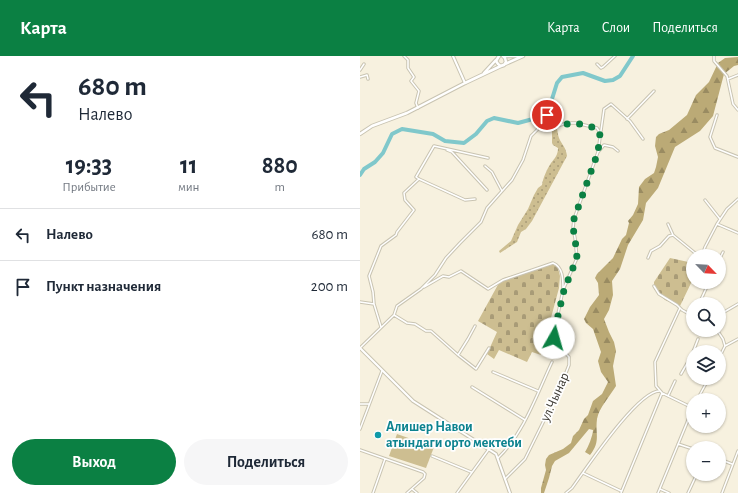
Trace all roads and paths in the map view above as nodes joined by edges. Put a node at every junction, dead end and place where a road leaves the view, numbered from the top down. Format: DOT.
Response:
graph roads {
  1 [pos="404,56"];
  2 [pos="453,56"];
  3 [pos="503,56"];
  4 [pos="510,56"];
  5 [pos="615,56"];
  6 [pos="714,56"];
  7 [pos="497,57"];
  8 [pos="364,64"];
  9 [pos="504,64"];
  10 [pos="596,64"];
  11 [pos="360,70"];
  12 [pos="482,74"];
  13 [pos="738,75"];
  14 [pos="360,77"];
  15 [pos="368,79"];
  16 [pos="728,79"];
  17 [pos="466,83"];
  18 [pos="654,92"];
  19 [pos="418,108"];
  20 [pos="738,110"];
  21 [pos="718,115"];
  22 [pos="627,119"];
  23 [pos="600,133"];
  24 [pos="360,134"];
  25 [pos="643,139"];
  26 [pos="434,146"];
  27 [pos="618,151"];
  28 [pos="598,152"];
  29 [pos="738,157"];
  30 [pos="488,158"];
  31 [pos="485,166"];
  32 [pos="419,179"];
  33 [pos="487,190"];
  34 [pos="502,191"];
  35 [pos="475,199"];
  36 [pos="738,199"];
  37 [pos="705,200"];
  38 [pos="720,218"];
  39 [pos="668,224"];
  40 [pos="717,224"];
  41 [pos="738,233"];
  42 [pos="673,235"];
  43 [pos="690,249"];
  44 [pos="703,249"];
  45 [pos="648,258"];
  46 [pos="654,286"];
  47 [pos="421,289"];
  48 [pos="564,290"];
  49 [pos="360,302"];
  50 [pos="374,304"];
  51 [pos="738,304"];
  52 [pos="680,308"];
  53 [pos="726,311"];
  54 [pos="686,312"];
  55 [pos="394,315"];
  56 [pos="475,326"];
  57 [pos="382,328"];
  58 [pos="698,339"];
  59 [pos="738,339"];
  60 [pos="696,345"];
  61 [pos="726,345"];
  62 [pos="360,348"];
  63 [pos="489,348"];
  64 [pos="458,355"];
  65 [pos="552,362"];
  66 [pos="686,365"];
  67 [pos="382,371"];
  68 [pos="493,372"];
  69 [pos="681,374"];
  70 [pos="676,381"];
  71 [pos="472,387"];
  72 [pos="660,391"];
  73 [pos="538,392"];
  74 [pos="662,393"];
  75 [pos="668,396"];
  76 [pos="360,404"];
  77 [pos="369,404"];
  78 [pos="686,405"];
  79 [pos="525,420"];
  80 [pos="686,425"];
  81 [pos="360,429"];
  82 [pos="678,444"];
  83 [pos="686,447"];
  84 [pos="489,449"];
  85 [pos="360,450"];
  86 [pos="738,451"];
  87 [pos="432,456"];
  88 [pos="498,458"];
  89 [pos="385,459"];
  90 [pos="726,462"];
  91 [pos="732,464"];
  92 [pos="471,472"];
  93 [pos="583,473"];
  94 [pos="505,479"];
  95 [pos="694,481"];
  96 [pos="412,489"];
  97 [pos="660,489"];
  98 [pos="621,492"];
  99 [pos="373,493"];
  100 [pos="407,493"];
  101 [pos="416,493"];
  102 [pos="457,493"];
  103 [pos="510,493"];
  104 [pos="566,493"];
  105 [pos="658,493"];
  106 [pos="669,493"];
  107 [pos="688,493"];
  108 [pos="722,493"];
  1 -- 19 [label="street"];
  2 -- 17 [label="street"];
  3 -- 4 [label="main road"];
  3 -- 9 [label="main road"];
  4 -- 9 [label="street"];
  4 -- 9 [label="main road"];
  5 -- 10 [label="street"];
  6 -- 16 [label="street"];
  7 -- 9 [label="main road"];
  7 -- 12 [label="main road"];
  8 -- 11 [label="street"];
  9 -- 12 [label="main road"];
  12 -- 17 [label="main road"];
  13 -- 16 [label="street"];
  14 -- 15 [label="street"];
  16 -- 20 [label="street"];
  17 -- 19 [label="main road"];
  18 -- 22 [label="street"];
  19 -- 24 [label="main road"];
  21 -- 29 [label="street"];
  22 -- 23 [label="street, ул.Чынар"];
  22 -- 25 [label="street, ул.Чынар"];
  23 -- 28 [label="street, ул.Чынар"];
  23 -- 34 [label="street"];
  26 -- 30 [label="street"];
  26 -- 32 [label="street"];
  26 -- 33 [label="street"];
  27 -- 28 [label="street"];
  28 -- 48 [label="street, ул.Чынар"];
  31 -- 34 [label="street"];
  32 -- 35 [label="street"];
  32 -- 50 [label="street"];
  34 -- 47 [label="street"];
  36 -- 38 [label="street"];
  37 -- 38 [label="street"];
  38 -- 40 [label="street"];
  39 -- 42 [label="street"];
  40 -- 41 [label="street"];
  40 -- 44 [label="street"];
  42 -- 43 [label="street"];
  42 -- 45 [label="street"];
  46 -- 52 [label="street"];
  47 -- 48 [label="street"];
  47 -- 55 [label="street"];
  48 -- 94 [label="street, ул.Чынар"];
  49 -- 50 [label="street"];
  50 -- 57 [label="street"];
  51 -- 53 [label="street"];
  52 -- 54 [label="street"];
  52 -- 72 [label="street"];
  55 -- 57 [label="street"];
  55 -- 64 [label="street"];
  56 -- 64 [label="street"];
  57 -- 62 [label="street"];
  58 -- 60 [label="street"];
  59 -- 61 [label="street"];
  62 -- 67 [label="street"];
  63 -- 64 [label="street"];
  65 -- 73 [label="street"];
  66 -- 69 [label="street"];
  67 -- 77 [label="street"];
  67 -- 84 [label="street"];
  68 -- 73 [label="street"];
  70 -- 75 [label="street"];
  71 -- 79 [label="street"];
  72 -- 74 [label="street"];
  72 -- 93 [label="street"];
  73 -- 79 [label="street"];
  74 -- 75 [label="street"];
  74 -- 98 [label="street"];
  75 -- 78 [label="street"];
  76 -- 77 [label="street"];
  77 -- 81 [label="street"];
  79 -- 88 [label="street"];
  80 -- 82 [label="street"];
  82 -- 83 [label="street"];
  82 -- 97 [label="street"];
  84 -- 88 [label="street"];
  84 -- 92 [label="street"];
  85 -- 89 [label="street"];
  86 -- 91 [label="street"];
  87 -- 92 [label="street"];
  88 -- 94 [label="street"];
  89 -- 96 [label="street"];
  89 -- 99 [label="street"];
  90 -- 91 [label="street"];
  91 -- 108 [label="street"];
  92 -- 102 [label="street"];
  93 -- 98 [label="street"];
  93 -- 104 [label="street"];
  94 -- 103 [label="street"];
  95 -- 107 [label="street"];
  96 -- 100 [label="street"];
  96 -- 101 [label="street"];
  97 -- 105 [label="street"];
  97 -- 106 [label="street"];
}
